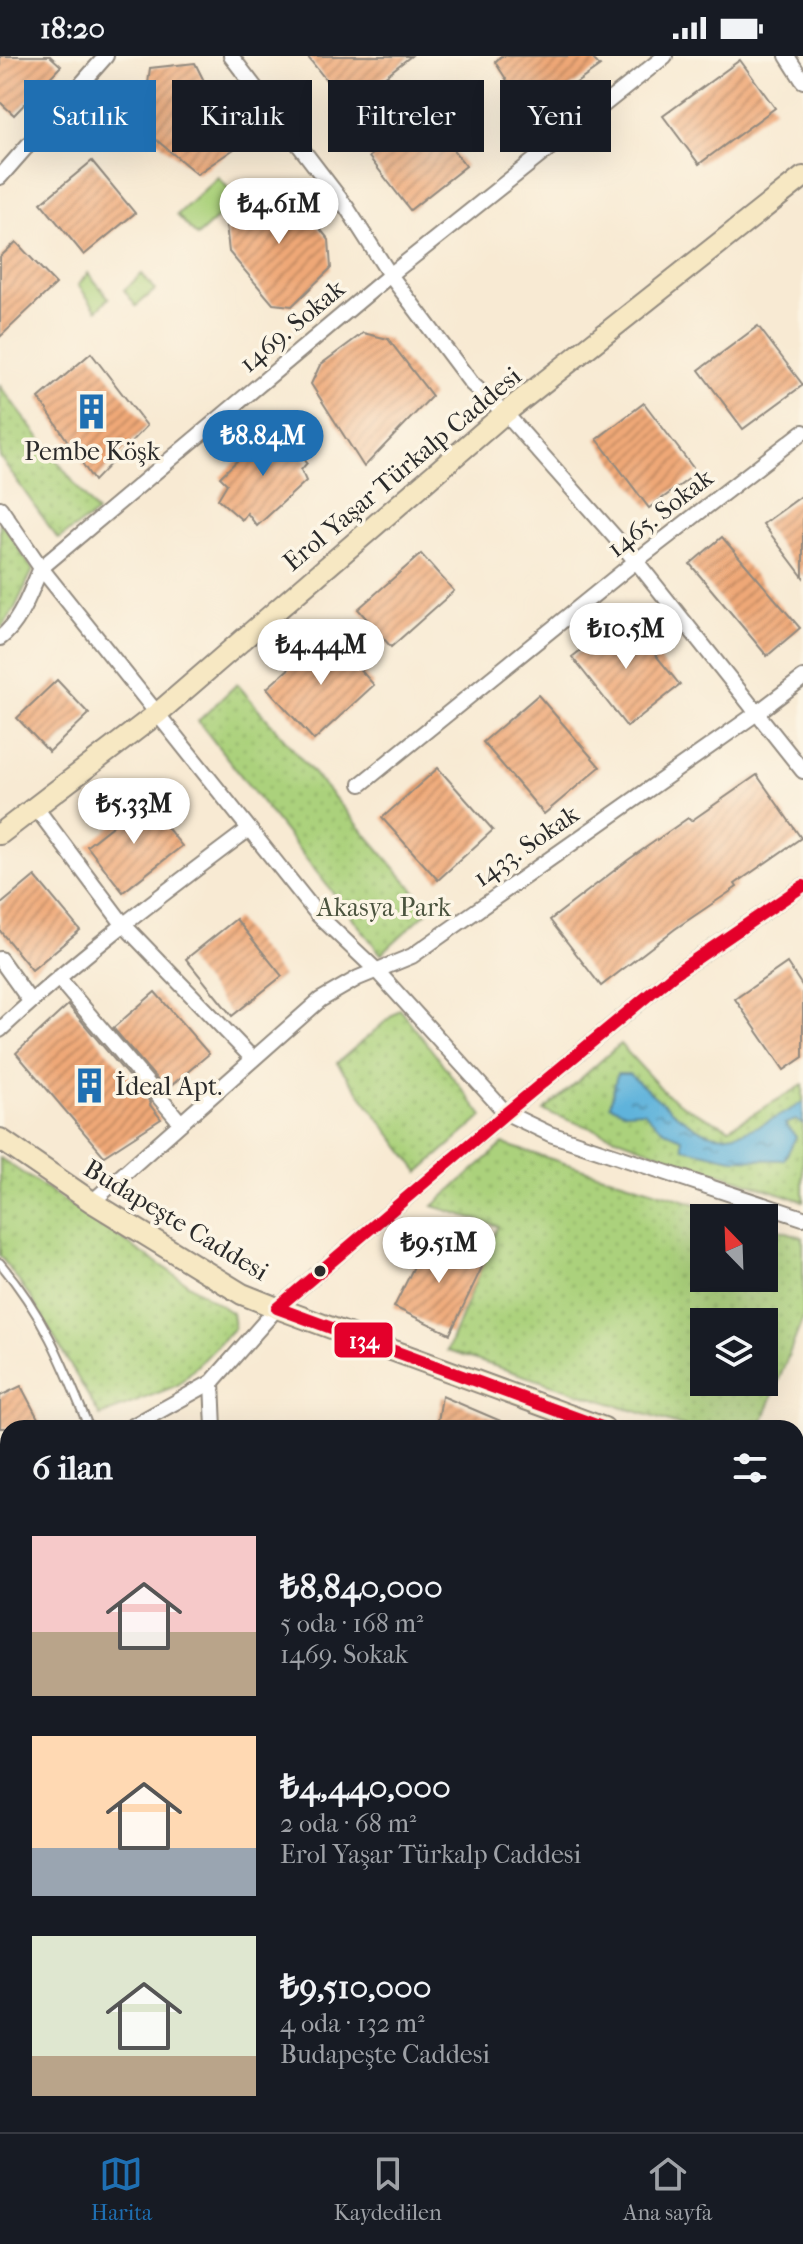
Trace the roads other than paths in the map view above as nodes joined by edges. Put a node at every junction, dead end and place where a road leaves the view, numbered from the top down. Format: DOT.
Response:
graph roads {
  1 [pos="106,56"];
  2 [pos="231,56"];
  3 [pos="665,56"];
  4 [pos="787,56"];
  5 [pos="803,81"];
  6 [pos="0,177"];
  7 [pos="803,177"];
  8 [pos="390,275"];
  9 [pos="505,413"];
  10 [pos="803,432"];
  11 [pos="0,508"];
  12 [pos="636,561"];
  13 [pos="41,568"];
  14 [pos="0,638"];
  15 [pos="803,678"];
  16 [pos="158,713"];
  17 [pos="757,713"];
  18 [pos="803,771"];
  19 [pos="361,784"];
  20 [pos="36,808"];
  21 [pos="249,829"];
  22 [pos="0,834"];
  23 [pos="803,886"];
  24 [pos="123,924"];
  25 [pos="0,959"];
  26 [pos="376,970"];
  27 [pos="59,979"];
  28 [pos="30,1001"];
  29 [pos="0,1030"];
  30 [pos="252,1058"];
  31 [pos="506,1113"];
  32 [pos="181,1123"];
  33 [pos="0,1139"];
  34 [pos="92,1202"];
  35 [pos="803,1218"];
  36 [pos="0,1263"];
  37 [pos="277,1308"];
  38 [pos="212,1382"];
  39 [pos="86,1420"];
  40 [pos="143,1420"];
  41 [pos="214,1420"];
  42 [pos="579,1420"];
  1 -- 6 [label="street"];
  2 -- 8 [label="street"];
  3 -- 8 [label="street, 1469. Sokak"];
  4 -- 5 [label="street"];
  7 -- 9 [label="street, Erol Yaşar Türkalp Caddesi"];
  8 -- 9 [label="street"];
  8 -- 13 [label="street, 1469. Sokak"];
  9 -- 12 [label="street"];
  9 -- 16 [label="street, Erol Yaşar Türkalp Caddesi"];
  10 -- 12 [label="street, 1465. Sokak"];
  11 -- 13 [label="street"];
  12 -- 17 [label="street"];
  12 -- 19 [label="street, 1465. Sokak"];
  13 -- 14 [label="street"];
  13 -- 16 [label="street"];
  15 -- 17 [label="street, 1433. Sokak"];
  16 -- 20 [label="street, Erol Yaşar Türkalp Caddesi"];
  16 -- 21 [label="street"];
  17 -- 18 [label="street"];
  17 -- 26 [label="street, 1433. Sokak"];
  20 -- 22 [label="street, Erol Yaşar Türkalp Caddesi"];
  20 -- 24 [label="street"];
  21 -- 24 [label="street"];
  21 -- 26 [label="street"];
  23 -- 31 [label="street"];
  24 -- 27 [label="street"];
  24 -- 30 [label="street"];
  25 -- 28 [label="street"];
  26 -- 30 [label="street, 1433. Sokak"];
  26 -- 31 [label="street"];
  27 -- 28 [label="street"];
  27 -- 32 [label="street"];
  28 -- 29 [label="street"];
  30 -- 32 [label="street, 1433. Sokak"];
  31 -- 35 [label="street"];
  31 -- 37 [label="street"];
  32 -- 34 [label="street, 1433. Sokak"];
  33 -- 34 [label="street, Budapeşte Caddesi"];
  34 -- 37 [label="street, Budapeşte Caddesi"];
  36 -- 39 [label="lane"];
  37 -- 38 [label="street"];
  37 -- 42 [label="street, Budapeşte Caddesi"];
  38 -- 40 [label="street"];
  38 -- 41 [label="street"];
}
